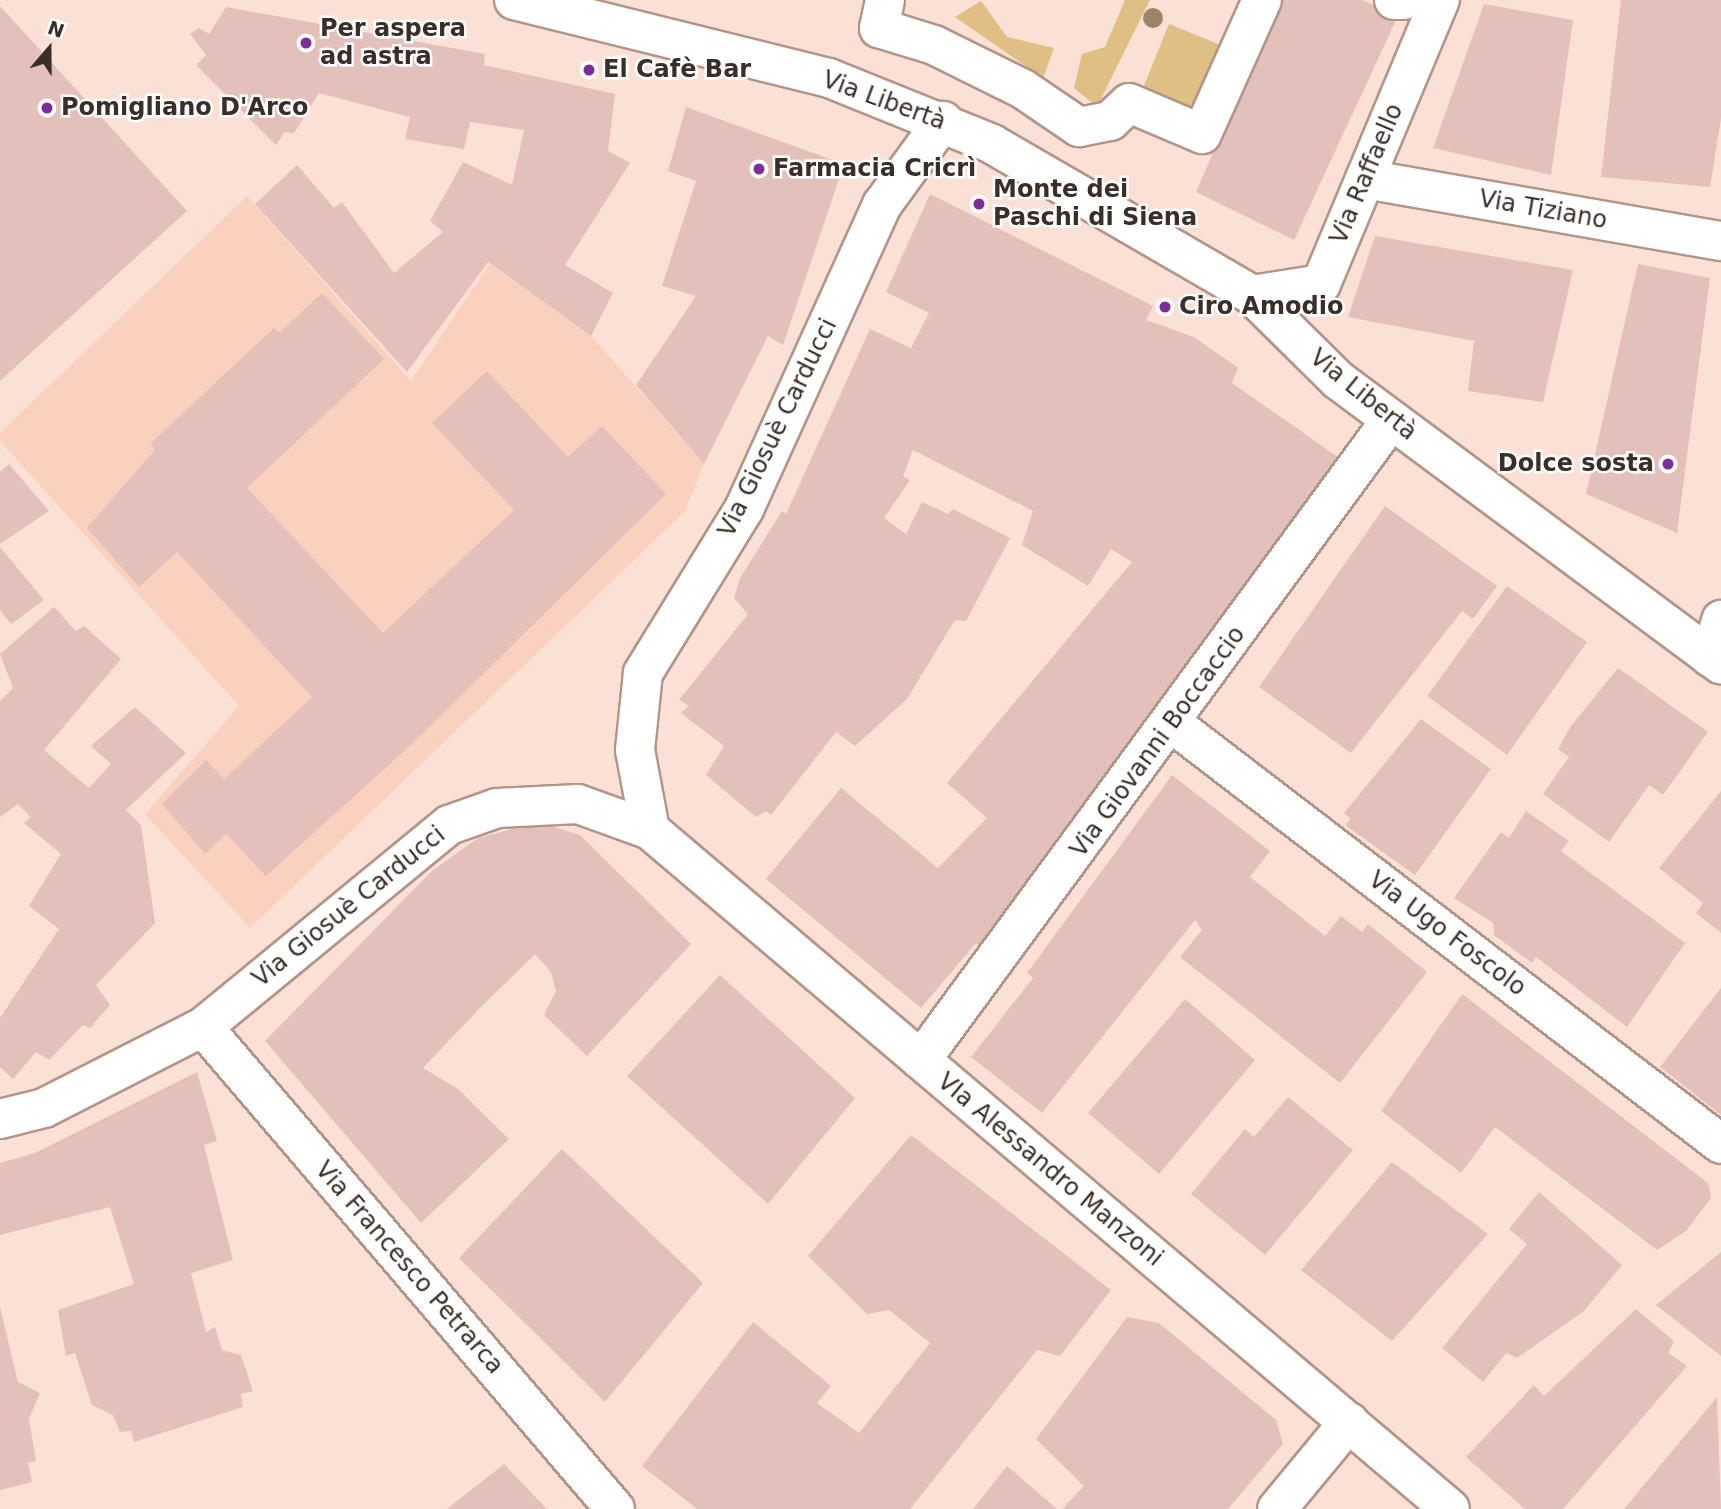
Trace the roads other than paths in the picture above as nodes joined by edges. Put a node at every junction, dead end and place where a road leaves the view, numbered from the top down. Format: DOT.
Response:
graph roads {
  1 [pos="514,0"];
  2 [pos="885,0"];
  3 [pos="1262,0"];
  4 [pos="1394,0"];
  5 [pos="1404,0"];
  6 [pos="1440,0"];
  7 [pos="943,121"];
  8 [pos="1365,179"];
  9 [pos="1721,241"];
  10 [pos="1252,295"];
  11 [pos="1391,420"];
  12 [pos="1721,620"];
  13 [pos="1716,660"];
  14 [pos="1173,724"];
  15 [pos="650,830"];
  16 [pos="203,1027"];
  17 [pos="921,1060"];
  18 [pos="0,1119"];
  19 [pos="1721,1144"];
  20 [pos="1349,1422"];
  21 [pos="615,1509"];
  22 [pos="1277,1509"];
  23 [pos="1450,1509"];
  1 -- 7 [label="street, Via Libertà"];
  2 -- 3 [label="street"];
  4 -- 5 [label="street"];
  6 -- 8 [label="street, Via Raffaello"];
  7 -- 10 [label="street, Via Libertà"];
  7 -- 15 [label="street, Via Giosuè Carducci"];
  8 -- 9 [label="street, Via Tiziano"];
  8 -- 10 [label="street, Via Raffaello"];
  10 -- 11 [label="street, Via Libertà"];
  11 -- 13 [label="street, Via Libertà"];
  11 -- 14 [label="street, Via Giovanni Boccaccio"];
  12 -- 13 [label="street"];
  14 -- 17 [label="street, Via Giovanni Boccaccio"];
  14 -- 19 [label="street, Via Ugo Foscolo"];
  15 -- 16 [label="street, Via Giosuè Carducci"];
  15 -- 17 [label="street, VIa Alessandro Manzoni"];
  16 -- 18 [label="street, Via Giosuè Carducci"];
  16 -- 21 [label="street, Via Francesco Petrarca"];
  17 -- 20 [label="street, VIa Alessandro Manzoni"];
  20 -- 22 [label="street"];
  20 -- 23 [label="street, VIa Alessandro Manzoni"];
}
